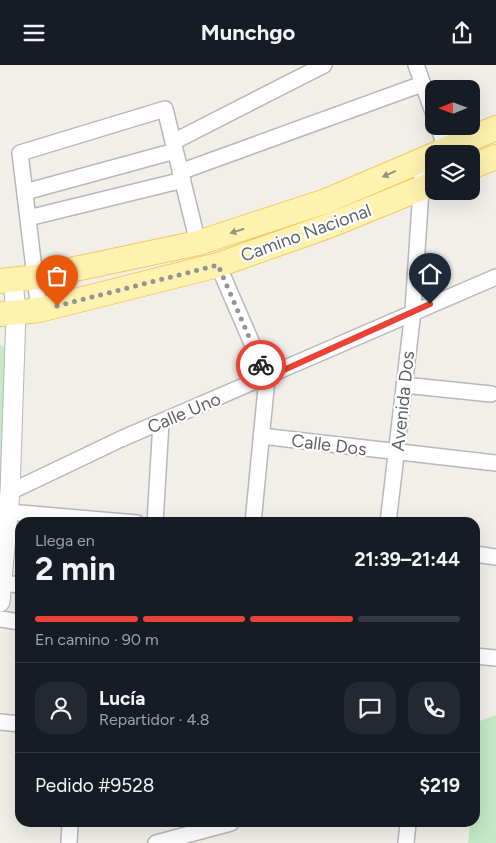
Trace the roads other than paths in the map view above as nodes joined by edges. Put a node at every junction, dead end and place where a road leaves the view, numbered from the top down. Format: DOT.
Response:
graph roads {
  1 [pos="324,65"];
  2 [pos="416,65"];
  3 [pos="422,84"];
  4 [pos="425,92"];
  5 [pos="496,128"];
  6 [pos="457,145"];
  7 [pos="174,146"];
  8 [pos="496,157"];
  9 [pos="425,159"];
  10 [pos="480,163"];
  11 [pos="181,176"];
  12 [pos="425,187"];
  13 [pos="25,193"];
  14 [pos="426,200"];
  15 [pos="28,218"];
  16 [pos="198,243"];
  17 [pos="218,265"];
  18 [pos="496,277"];
  19 [pos="17,280"];
  20 [pos="413,311"];
  21 [pos="18,312"];
  22 [pos="266,378"];
  23 [pos="404,385"];
  24 [pos="491,394"];
  25 [pos="161,422"];
  26 [pos="261,436"];
  27 [pos="397,453"];
  28 [pos="496,463"];
  29 [pos="10,491"];
  30 [pos="9,512"];
  31 [pos="67,517"];
  32 [pos="155,517"];
  33 [pos="254,517"];
  34 [pos="389,517"];
  35 [pos="480,555"];
  36 [pos="496,557"];
  37 [pos="11,584"];
  38 [pos="0,602"];
  39 [pos="0,619"];
  40 [pos="15,621"];
  41 [pos="480,656"];
  42 [pos="496,658"];
  43 [pos="0,722"];
  44 [pos="15,724"];
  45 [pos="70,827"];
  46 [pos="216,827"];
  47 [pos="408,827"];
  48 [pos="69,843"];
  49 [pos="156,843"];
  50 [pos="406,843"];
  1 -- 7 [label="street"];
  2 -- 3 [label="street"];
  3 -- 4 [label="street"];
  3 -- 11 [label="street"];
  5 -- 6 [label="main road, Camino Nacional"];
  7 -- 11 [label="street"];
  7 -- 13 [label="street"];
  7 -- 13 [label="street"];
  8 -- 10 [label="main road"];
  9 -- 16 [label="main road, Camino Nacional, one-way"];
  11 -- 15 [label="street"];
  11 -- 16 [label="street"];
  12 -- 17 [label="main road, Camino Nacional"];
  13 -- 15 [label="street"];
  14 -- 20 [label="street, Avenida Dos"];
  15 -- 19 [label="street"];
  16 -- 19 [label="main road, Camino Nacional"];
  17 -- 21 [label="main road, Camino Nacional"];
  17 -- 22 [label="street"];
  18 -- 20 [label="street, Calle Uno"];
  19 -- 21 [label="street"];
  20 -- 22 [label="street, Calle Uno"];
  20 -- 23 [label="street, Avenida Dos"];
  21 -- 29 [label="street"];
  22 -- 25 [label="street, Calle Uno"];
  22 -- 26 [label="street"];
  23 -- 24 [label="street"];
  23 -- 27 [label="street, Avenida Dos"];
  25 -- 29 [label="street, Calle Uno"];
  25 -- 32 [label="street"];
  26 -- 27 [label="street, Calle Dos"];
  26 -- 33 [label="street"];
  27 -- 28 [label="street, Calle Dos"];
  27 -- 34 [label="street, Avenida Dos"];
  29 -- 30 [label="street"];
  30 -- 31 [label="street"];
  30 -- 37 [label="street"];
  35 -- 36 [label="street"];
  37 -- 38 [label="street"];
  39 -- 40 [label="street"];
  41 -- 42 [label="street"];
  43 -- 44 [label="street"];
  45 -- 48 [label="street"];
  46 -- 49 [label="street"];
  47 -- 50 [label="street"];
}
